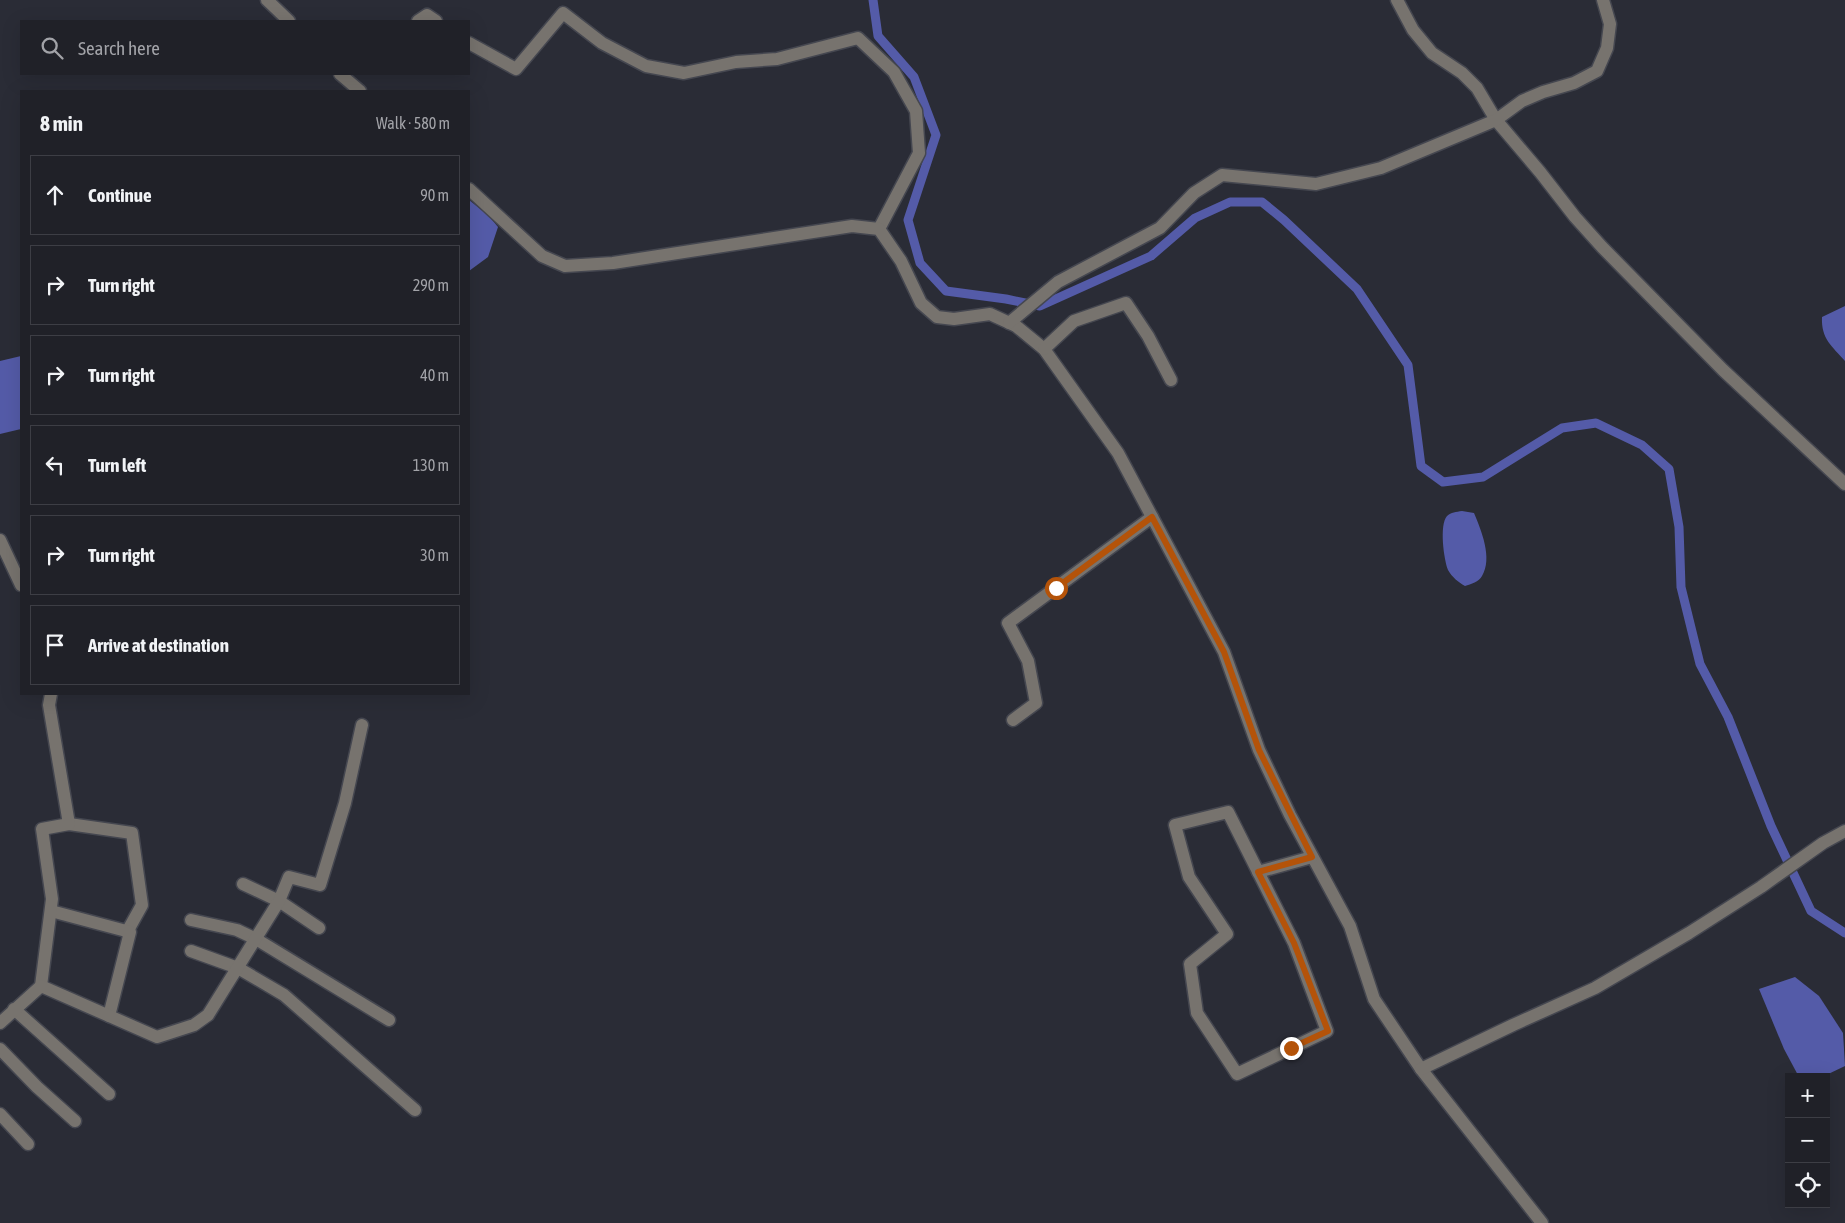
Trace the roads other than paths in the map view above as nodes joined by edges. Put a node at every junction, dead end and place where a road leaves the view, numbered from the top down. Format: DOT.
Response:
graph roads {
  1 [pos="267,0"];
  2 [pos="1397,0"];
  3 [pos="1603,0"];
  4 [pos="288,20"];
  5 [pos="420,20"];
  6 [pos="434,20"];
  7 [pos="470,44"];
  8 [pos="342,75"];
  9 [pos="359,90"];
  10 [pos="1496,120"];
  11 [pos="470,189"];
  12 [pos="879,229"];
  13 [pos="1012,321"];
  14 [pos="1044,349"];
  15 [pos="1171,380"];
  16 [pos="1845,484"];
  17 [pos="1152,517"];
  18 [pos="0,540"];
  19 [pos="20,583"];
  20 [pos="51,695"];
  21 [pos="1013,720"];
  22 [pos="362,725"];
  23 [pos="69,824"];
  24 [pos="1845,831"];
  25 [pos="1312,857"];
  26 [pos="1258,872"];
  27 [pos="243,884"];
  28 [pos="279,902"];
  29 [pos="51,911"];
  30 [pos="190,920"];
  31 [pos="320,928"];
  32 [pos="126,932"];
  33 [pos="256,939"];
  34 [pos="191,950"];
  35 [pos="238,968"];
  36 [pos="41,986"];
  37 [pos="14,1009"];
  38 [pos="109,1016"];
  39 [pos="389,1020"];
  40 [pos="0,1023"];
  41 [pos="0,1049"];
  42 [pos="1422,1070"];
  43 [pos="110,1094"];
  44 [pos="415,1110"];
  45 [pos="0,1114"];
  46 [pos="75,1121"];
  47 [pos="28,1144"];
  48 [pos="1542,1223"];
  1 -- 4 [label="street"];
  2 -- 10 [label="street"];
  3 -- 10 [label="street"];
  5 -- 6 [label="street"];
  7 -- 12 [label="street"];
  8 -- 9 [label="street"];
  10 -- 13 [label="street"];
  10 -- 16 [label="street"];
  11 -- 12 [label="street"];
  12 -- 13 [label="street"];
  13 -- 14 [label="street"];
  14 -- 15 [label="street"];
  14 -- 17 [label="street"];
  17 -- 21 [label="street"];
  17 -- 25 [label="street"];
  18 -- 19 [label="street"];
  20 -- 23 [label="street"];
  22 -- 28 [label="street"];
  23 -- 29 [label="street"];
  23 -- 32 [label="street"];
  24 -- 42 [label="street"];
  25 -- 26 [label="street"];
  25 -- 42 [label="street"];
  26 -- 26 [label="street"];
  27 -- 28 [label="street"];
  28 -- 31 [label="street"];
  28 -- 33 [label="street"];
  29 -- 32 [label="street"];
  29 -- 36 [label="street"];
  30 -- 33 [label="street"];
  32 -- 38 [label="street"];
  33 -- 35 [label="street"];
  33 -- 39 [label="street"];
  34 -- 35 [label="street"];
  35 -- 38 [label="street"];
  35 -- 44 [label="street"];
  36 -- 37 [label="street"];
  36 -- 38 [label="street"];
  37 -- 40 [label="street"];
  37 -- 43 [label="street"];
  41 -- 46 [label="street"];
  42 -- 48 [label="street"];
  45 -- 47 [label="street"];
}
